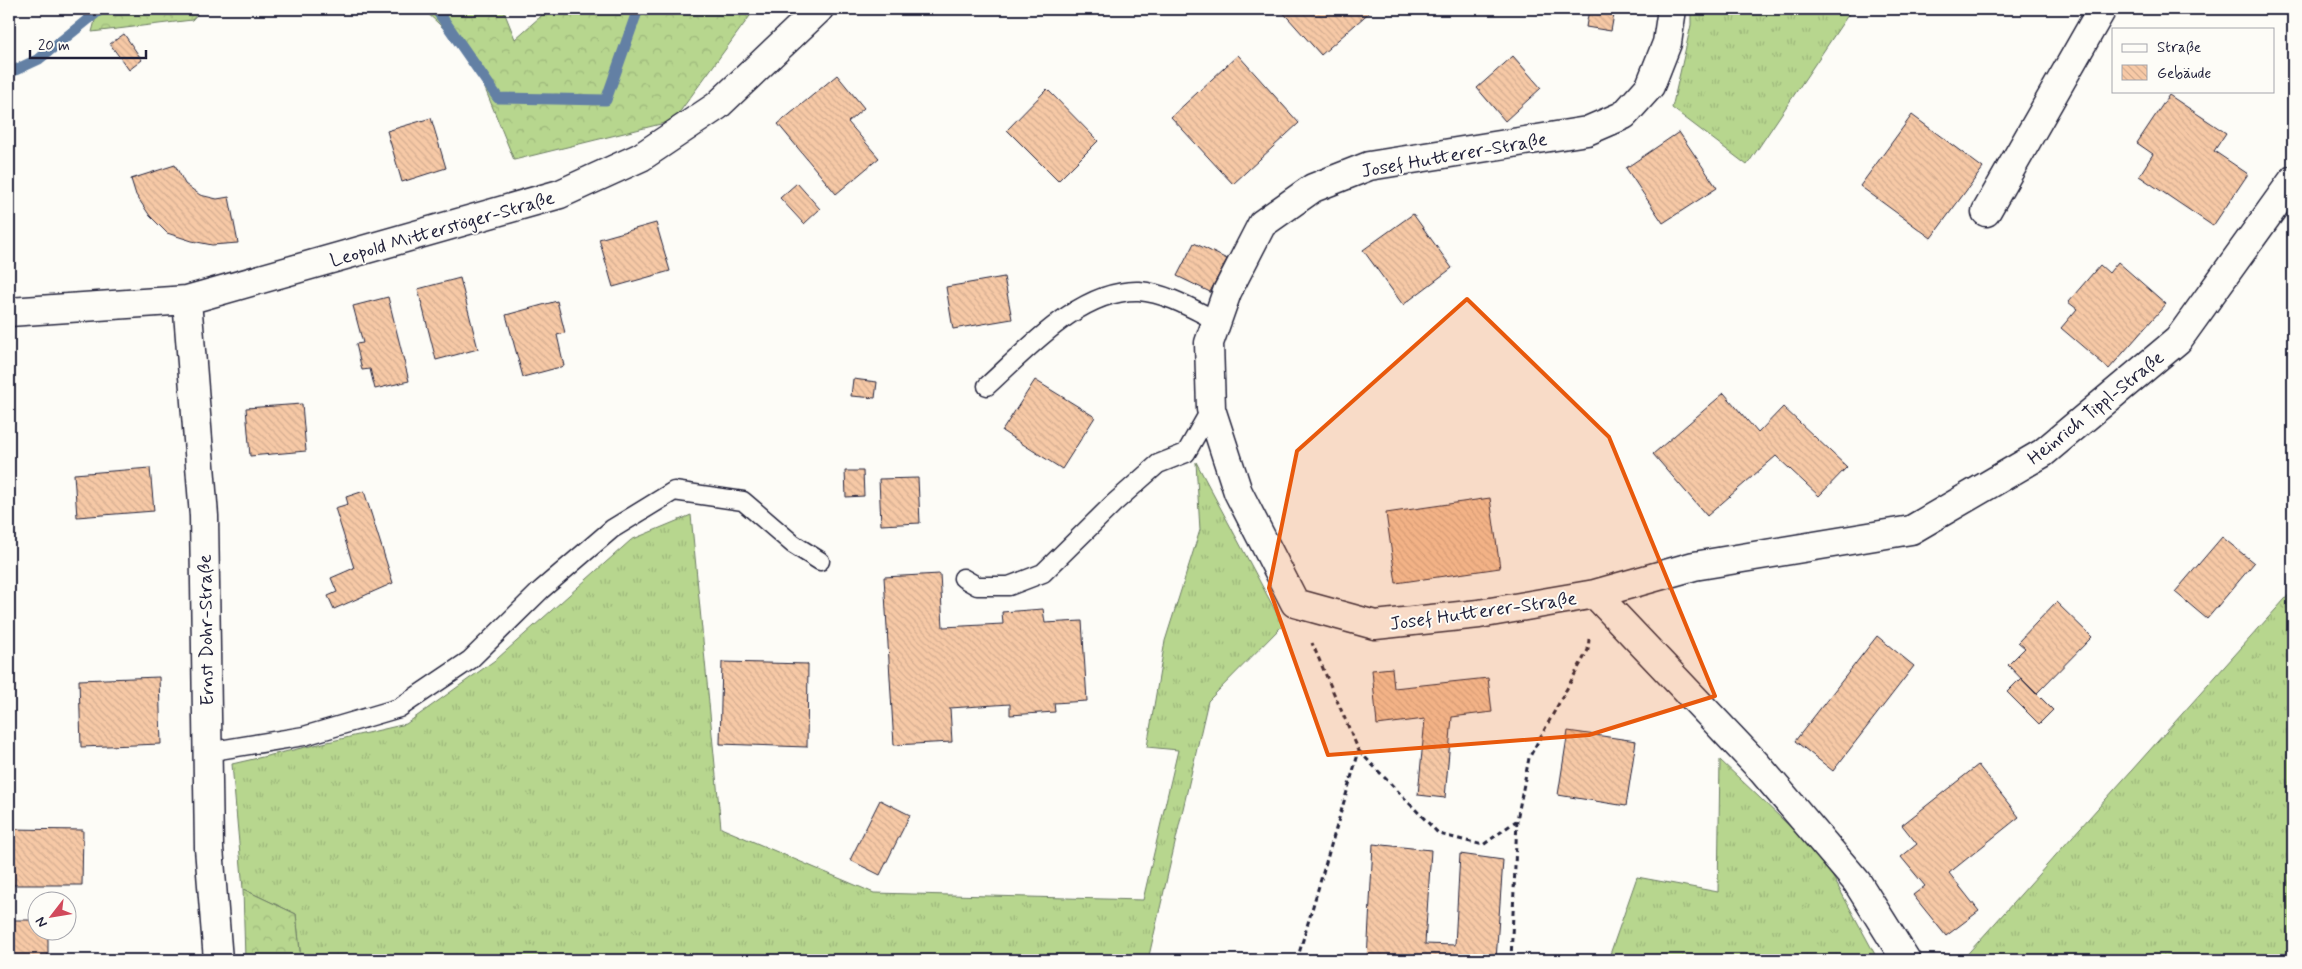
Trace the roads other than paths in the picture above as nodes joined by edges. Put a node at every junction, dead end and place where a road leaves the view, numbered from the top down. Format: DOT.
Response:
graph roads {
  1 [pos="819,9"];
  2 [pos="1672,9"];
  3 [pos="2102,9"];
  4 [pos="2293,180"];
  5 [pos="1986,212"];
  6 [pos="187,300"];
  7 [pos="9,312"];
  8 [pos="1217,321"];
  9 [pos="987,386"];
  10 [pos="1211,409"];
  11 [pos="820,561"];
  12 [pos="963,578"];
  13 [pos="1595,594"];
  14 [pos="207,752"];
  15 [pos="218,960"];
  16 [pos="1906,960"];
  1 -- 6 [label="street, Leopold Mitterstöger-Straße"];
  2 -- 8 [label="street, Josef Hutterer-Straße"];
  3 -- 5 [label="street"];
  4 -- 13 [label="street, Heinrich Tippl-Straße"];
  6 -- 7 [label="street, Leopold Mitterstöger-Straße"];
  6 -- 14 [label="street, Ernst Dohr-Straße"];
  8 -- 9 [label="lane"];
  8 -- 10 [label="street, Josef Hutterer-Straße"];
  10 -- 12 [label="lane"];
  10 -- 13 [label="street, Josef Hutterer-Straße"];
  11 -- 14 [label="lane"];
  13 -- 16 [label="street, Josef Hutterer-Straße"];
  14 -- 15 [label="street, Ernst Dohr-Straße"];
}
